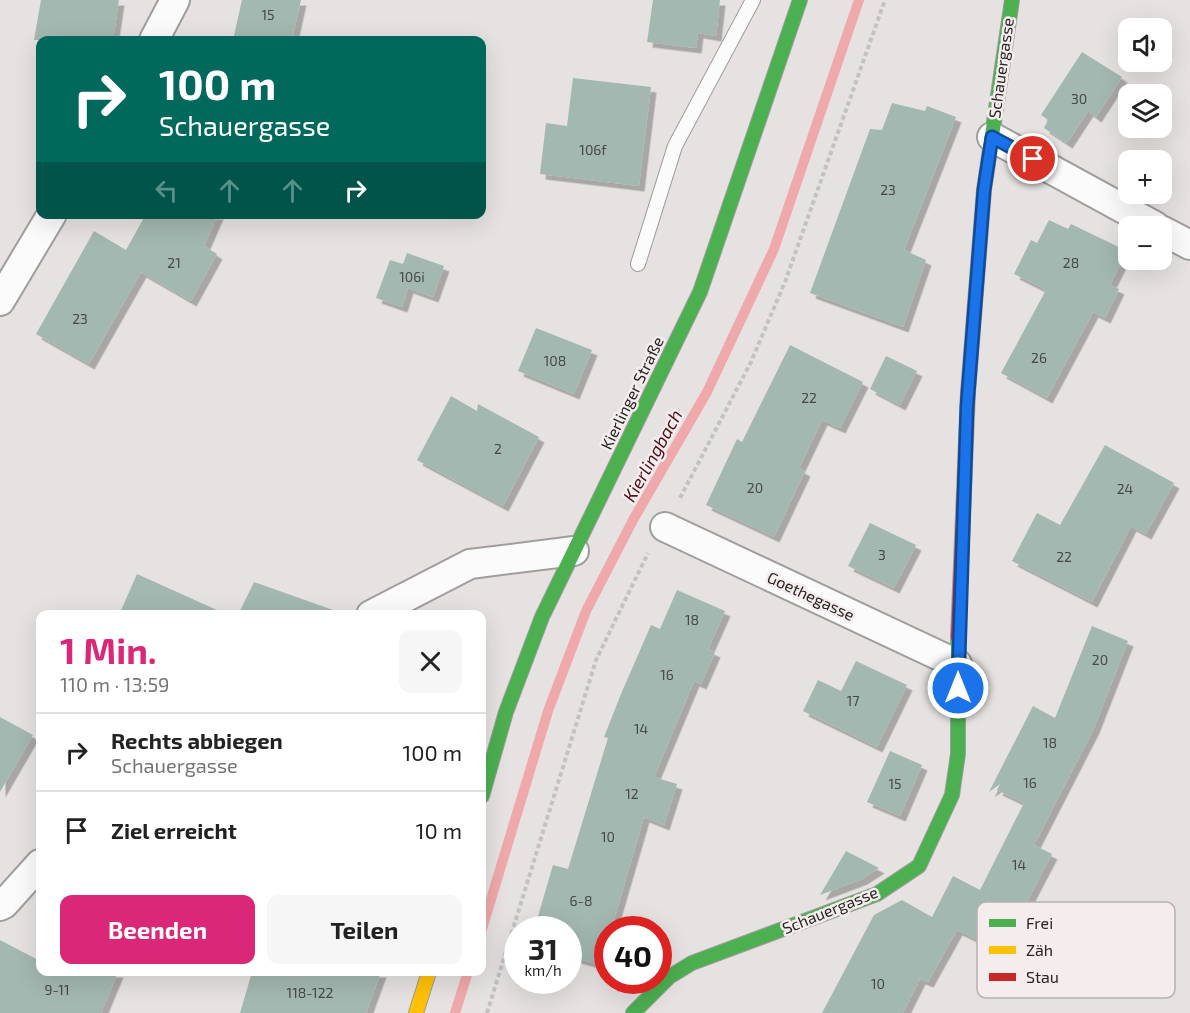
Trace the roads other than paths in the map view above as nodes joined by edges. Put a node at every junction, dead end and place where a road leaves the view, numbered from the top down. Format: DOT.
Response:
graph roads {
  1 [pos="175,0"];
  2 [pos="753,0"];
  3 [pos="800,0"];
  4 [pos="1012,0"];
  5 [pos="156,36"];
  6 [pos="992,137"];
  7 [pos="1137,216"];
  8 [pos="49,219"];
  9 [pos="1172,236"];
  10 [pos="1190,245"];
  11 [pos="638,264"];
  12 [pos="0,301"];
  13 [pos="665,527"];
  14 [pos="574,551"];
  15 [pos="381,610"];
  16 [pos="957,664"];
  17 [pos="486,783"];
  18 [pos="36,868"];
  19 [pos="0,906"];
  20 [pos="428,976"];
  21 [pos="416,1013"];
  22 [pos="633,1013"];
  1 -- 5 [label="street"];
  2 -- 11 [label="lane"];
  3 -- 14 [label="street, Kierlinger Straße"];
  4 -- 6 [label="street, Schauergasse"];
  6 -- 7 [label="street, Schauergasse"];
  6 -- 16 [label="street, Schauergasse"];
  8 -- 12 [label="street"];
  9 -- 10 [label="street"];
  13 -- 16 [label="street, Goethegasse"];
  14 -- 15 [label="street"];
  14 -- 17 [label="street, Kierlinger Straße"];
  16 -- 22 [label="street, Schauergasse"];
  18 -- 19 [label="street"];
  20 -- 21 [label="street"];
}
